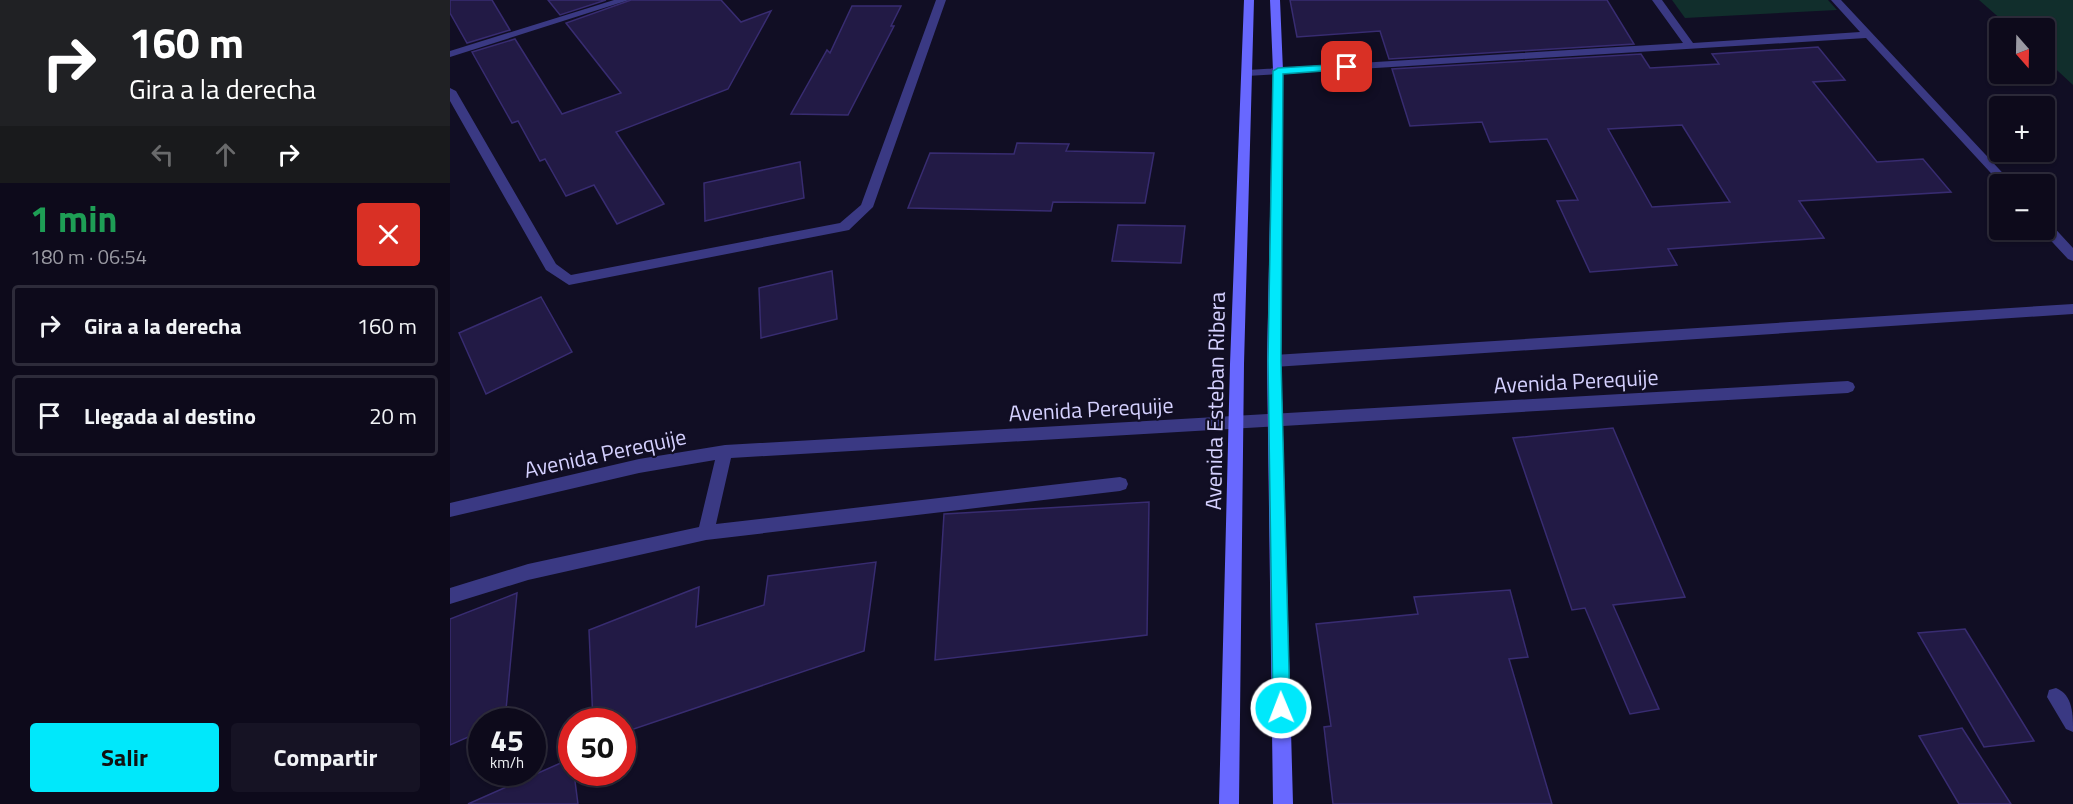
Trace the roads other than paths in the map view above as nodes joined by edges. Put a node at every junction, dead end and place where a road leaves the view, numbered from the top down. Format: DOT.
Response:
graph roads {
  1 [pos="624,0"];
  2 [pos="940,0"];
  3 [pos="1249,0"];
  4 [pos="1275,0"];
  5 [pos="1657,0"];
  6 [pos="1836,0"];
  7 [pos="1868,35"];
  8 [pos="1690,46"];
  9 [pos="450,54"];
  10 [pos="1278,71"];
  11 [pos="1247,73"];
  12 [pos="450,92"];
  13 [pos="1998,174"];
  14 [pos="2055,237"];
  15 [pos="2073,256"];
  16 [pos="2073,309"];
  17 [pos="1274,361"];
  18 [pos="1848,387"];
  19 [pos="1277,422"];
  20 [pos="1236,423"];
  21 [pos="725,452"];
  22 [pos="1120,484"];
  23 [pos="450,510"];
  24 [pos="706,533"];
  25 [pos="450,596"];
  26 [pos="2056,696"];
  27 [pos="2073,722"];
  28 [pos="1229,804"];
  29 [pos="1283,804"];
  1 -- 9 [label="street"];
  2 -- 12 [label="street"];
  3 -- 11 [label="main road, Avenida Esteban Ribera"];
  4 -- 10 [label="main road"];
  5 -- 8 [label="street"];
  6 -- 7 [label="street"];
  7 -- 8 [label="street"];
  7 -- 13 [label="street"];
  8 -- 10 [label="street"];
  10 -- 11 [label="street"];
  10 -- 17 [label="main road"];
  11 -- 20 [label="main road, Avenida Esteban Ribera"];
  14 -- 15 [label="street"];
  16 -- 17 [label="street"];
  17 -- 19 [label="main road"];
  18 -- 19 [label="street, Avenida Perequije"];
  19 -- 20 [label="street, Avenida Perequije"];
  19 -- 29 [label="main road"];
  20 -- 21 [label="street, Avenida Perequije"];
  20 -- 28 [label="main road, Avenida Esteban Ribera"];
  21 -- 23 [label="street, Avenida Perequije"];
  21 -- 24 [label="street"];
  22 -- 24 [label="street"];
  24 -- 25 [label="street"];
  26 -- 27 [label="street"];
}
